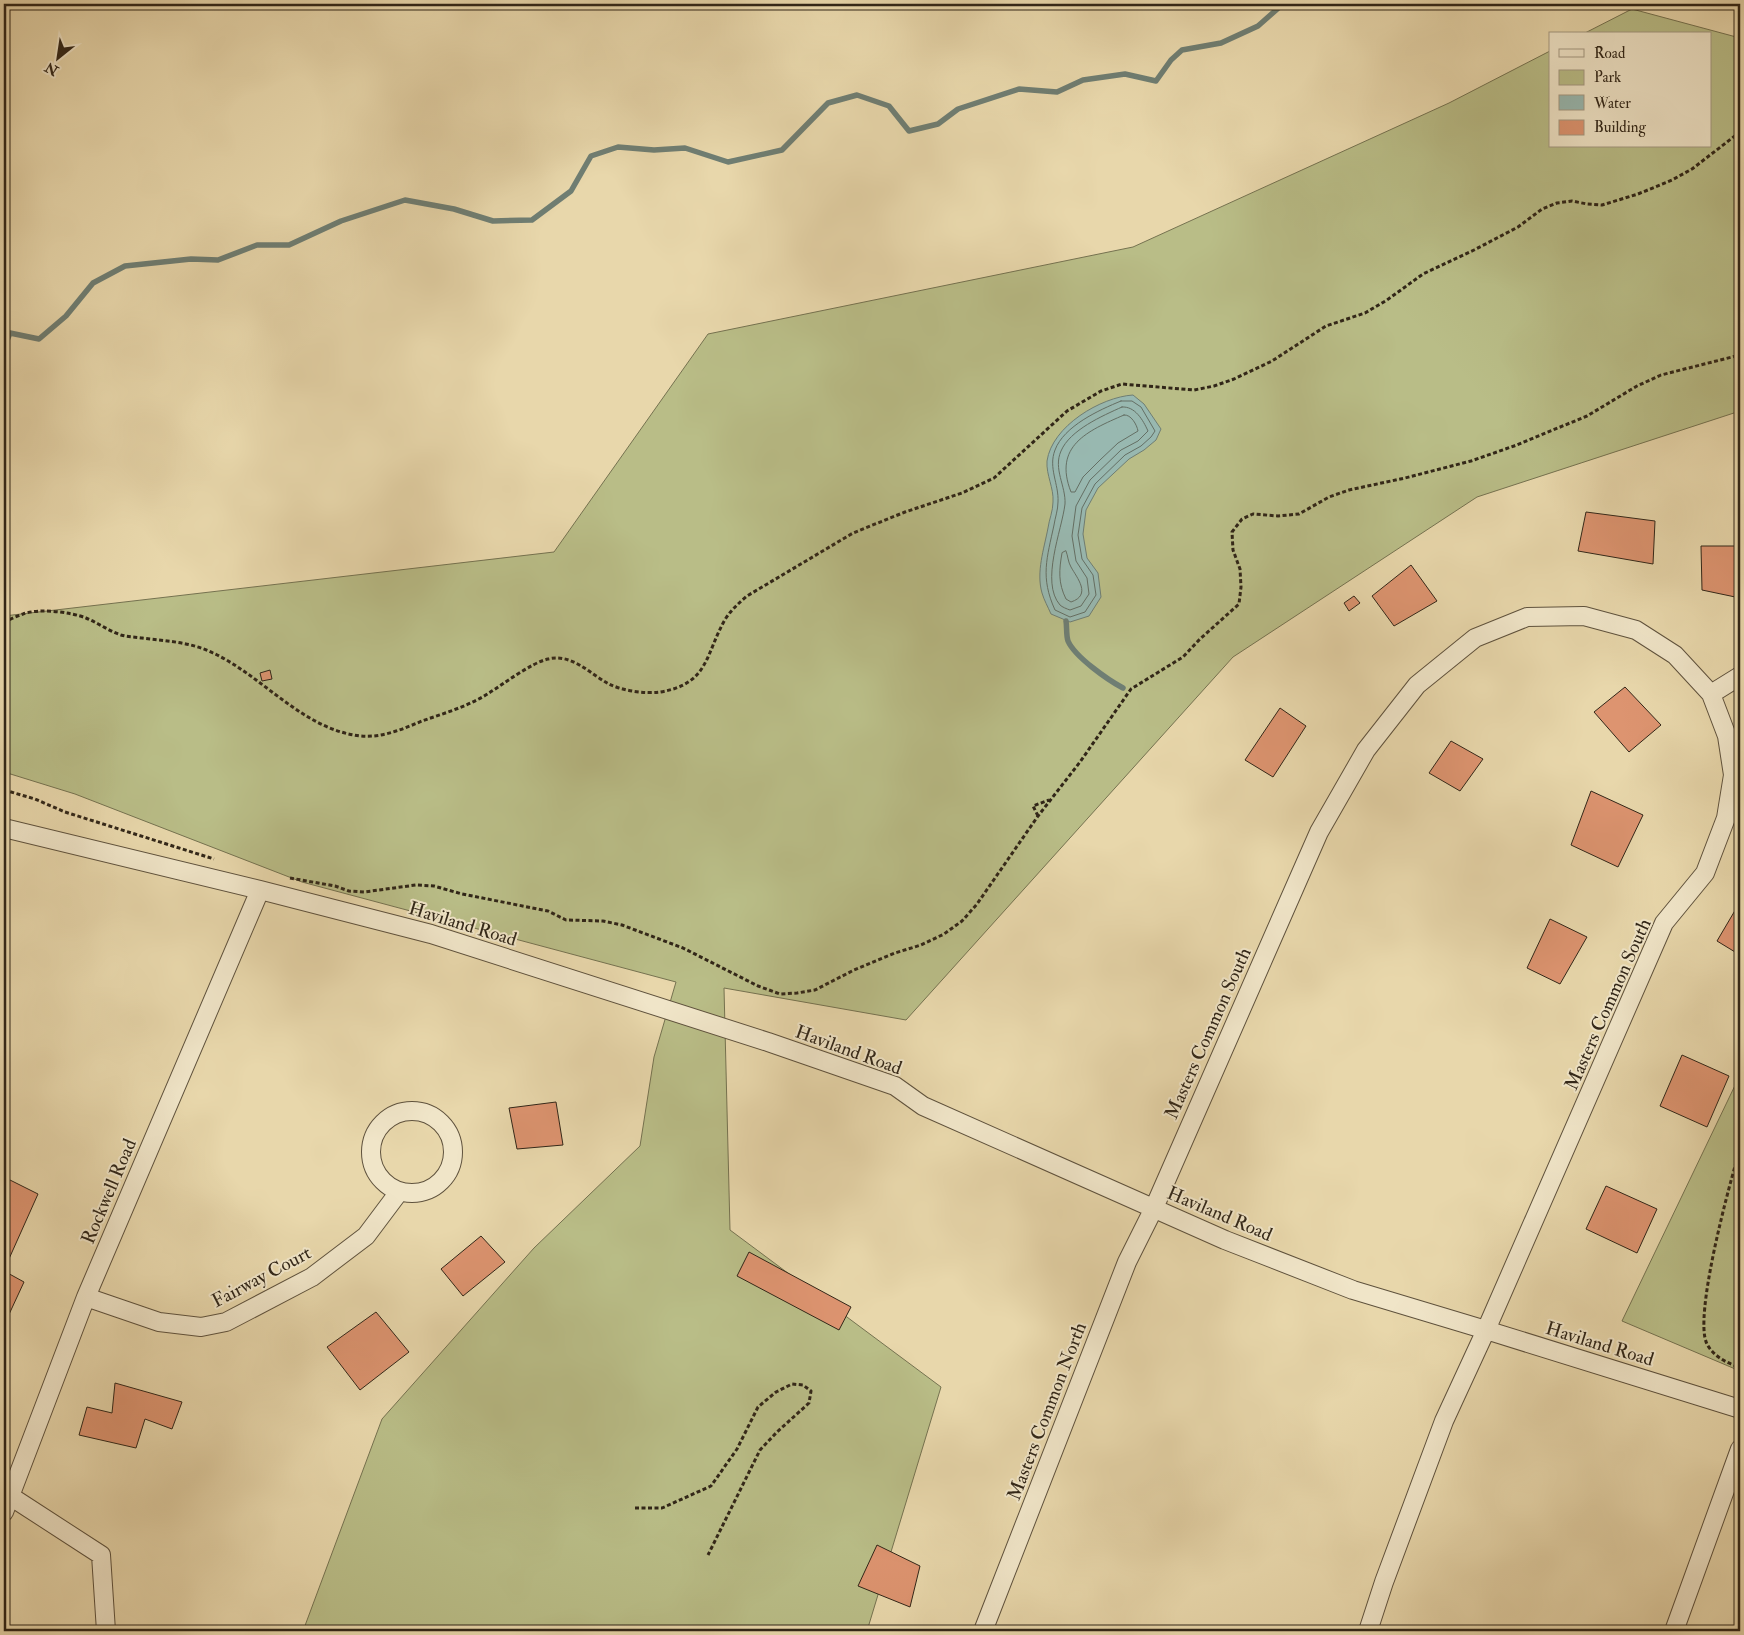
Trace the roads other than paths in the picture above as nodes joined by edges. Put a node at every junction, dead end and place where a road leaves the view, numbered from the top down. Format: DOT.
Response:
graph roads {
  1 [pos="1740,676"];
  2 [pos="1710,694"];
  3 [pos="4,828"];
  4 [pos="260,890"];
  5 [pos="399,1192"];
  6 [pos="1154,1208"];
  7 [pos="86,1297"];
  8 [pos="1486,1330"];
  9 [pos="1740,1410"];
  10 [pos="1740,1449"];
  11 [pos="7,1504"];
  12 [pos="106,1631"];
  13 [pos="984,1631"];
  14 [pos="1368,1631"];
  15 [pos="1674,1631"];
  1 -- 2 [label="street"];
  2 -- 6 [label="street, Masters Common South"];
  2 -- 8 [label="street, Masters Common South"];
  3 -- 4 [label="street, Haviland Road"];
  4 -- 6 [label="street, Haviland Road"];
  4 -- 7 [label="street, Rockwell Road"];
  5 -- 5 [label="street"];
  5 -- 7 [label="street, Fairway Court"];
  6 -- 8 [label="street, Haviland Road"];
  6 -- 13 [label="street, Masters Common North"];
  7 -- 11 [label="street, Rockwell Road"];
  8 -- 9 [label="street, Haviland Road"];
  8 -- 14 [label="street"];
  10 -- 15 [label="street"];
  11 -- 12 [label="street"];
}
